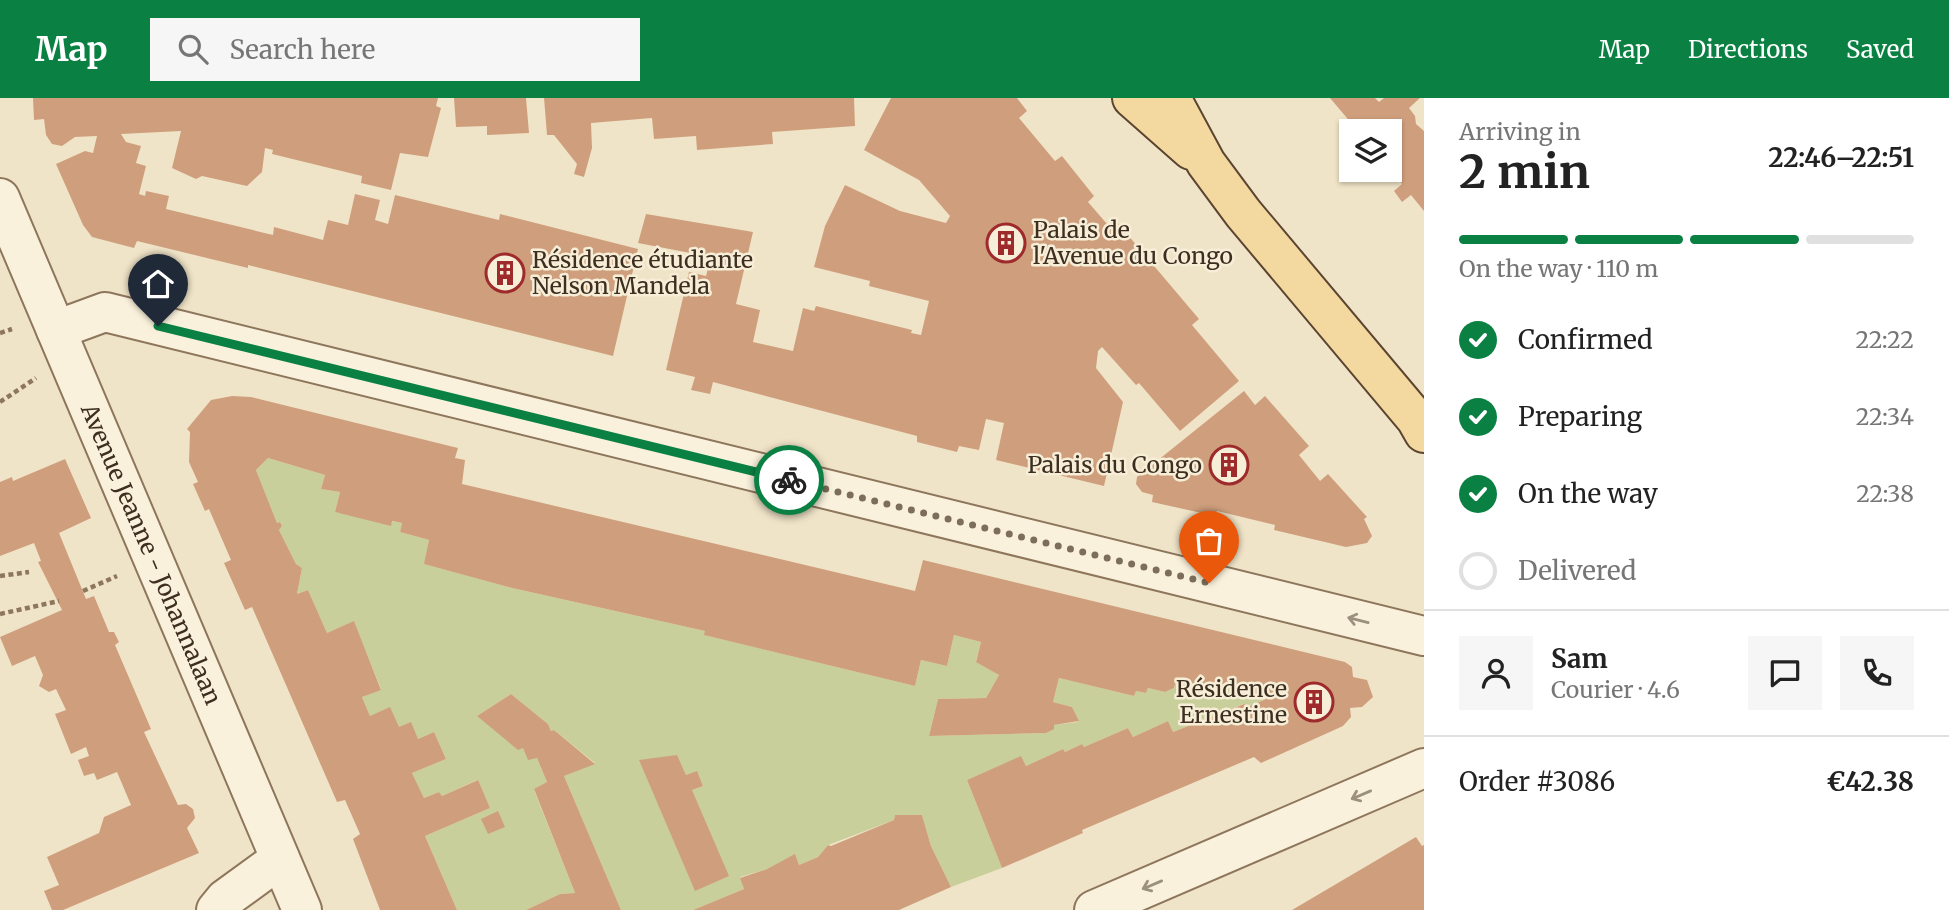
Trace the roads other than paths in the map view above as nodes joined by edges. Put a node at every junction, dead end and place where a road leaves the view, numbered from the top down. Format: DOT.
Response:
graph roads {
  1 [pos="1132,98"];
  2 [pos="1174,100"];
  3 [pos="1206,163"];
  4 [pos="0,198"];
  5 [pos="56,330"];
  6 [pos="1421,425"];
  7 [pos="1424,636"];
  8 [pos="1424,768"];
  9 [pos="280,859"];
  10 [pos="216,910"];
  11 [pos="302,910"];
  12 [pos="1094,910"];
  1 -- 3 [label="main road"];
  2 -- 3 [label="main road"];
  3 -- 6 [label="main road"];
  4 -- 5 [label="street, Avenue Jeanne - Johannalaan"];
  7 -- 5 [label="street, one-way"];
  5 -- 9 [label="street, Avenue Jeanne - Johannalaan"];
  8 -- 12 [label="street, one-way"];
  9 -- 10 [label="street"];
  9 -- 11 [label="street, Avenue Jeanne - Johannalaan"];
}
